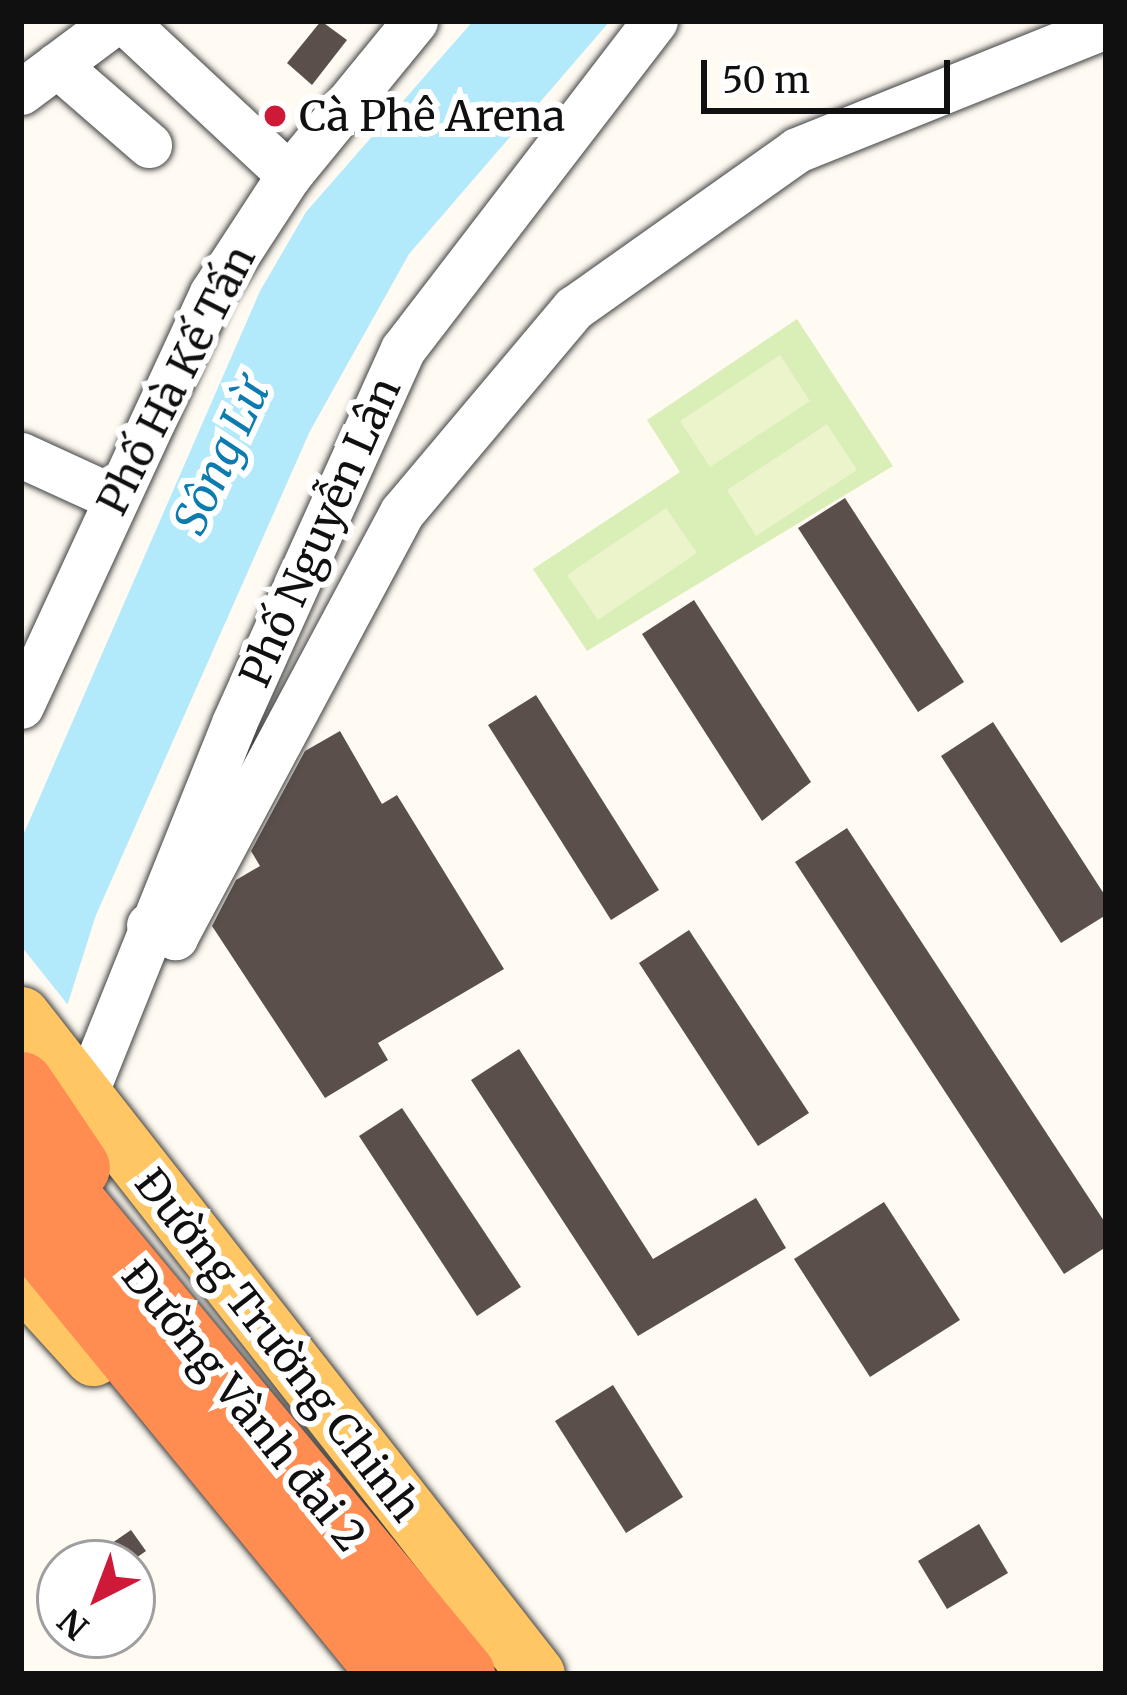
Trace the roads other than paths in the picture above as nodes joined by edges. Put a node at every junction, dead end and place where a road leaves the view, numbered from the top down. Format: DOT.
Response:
graph roads {
  1 [pos="120,21"];
  2 [pos="415,21"];
  3 [pos="656,21"];
  4 [pos="1106,26"];
  5 [pos="57,65"];
  6 [pos="21,92"];
  7 [pos="149,145"];
  8 [pos="290,175"];
  9 [pos="21,455"];
  10 [pos="115,498"];
  11 [pos="21,706"];
  12 [pos="149,925"];
  13 [pos="31,1051"];
  14 [pos="83,1099"];
  15 [pos="21,1141"];
  16 [pos="21,1220"];
  17 [pos="27,1288"];
  18 [pos="167,1356"];
  19 [pos="357,1674"];
  20 [pos="392,1674"];
  21 [pos="462,1674"];
  22 [pos="536,1674"];
  1 -- 5 [label="street"];
  1 -- 8 [label="street"];
  2 -- 8 [label="street, Phố Hà Kế Tấn"];
  3 -- 12 [label="street, Phố Nguyễn Lân"];
  4 -- 12 [label="street"];
  5 -- 6 [label="street"];
  5 -- 7 [label="street"];
  8 -- 10 [label="street, Phố Hà Kế Tấn"];
  9 -- 10 [label="street"];
  10 -- 11 [label="street, Phố Hà Kế Tấn"];
  12 -- 14 [label="street, Phố Nguyễn Lân"];
  13 -- 14 [label="main road, Đường Trường Chinh"];
  13 -- 18 [label="highway"];
  14 -- 22 [label="main road, Đường Trường Chinh"];
  15 -- 18 [label="highway, Đường Vành đai 2"];
  16 -- 18 [label="highway, Đường Vành đai 2"];
  17 -- 18 [label="highway"];
  17 -- 19 [label="main road"];
  18 -- 20 [label="highway, Đường Vành đai 2"];
  18 -- 21 [label="highway, Đường Vành đai 2"];
}
